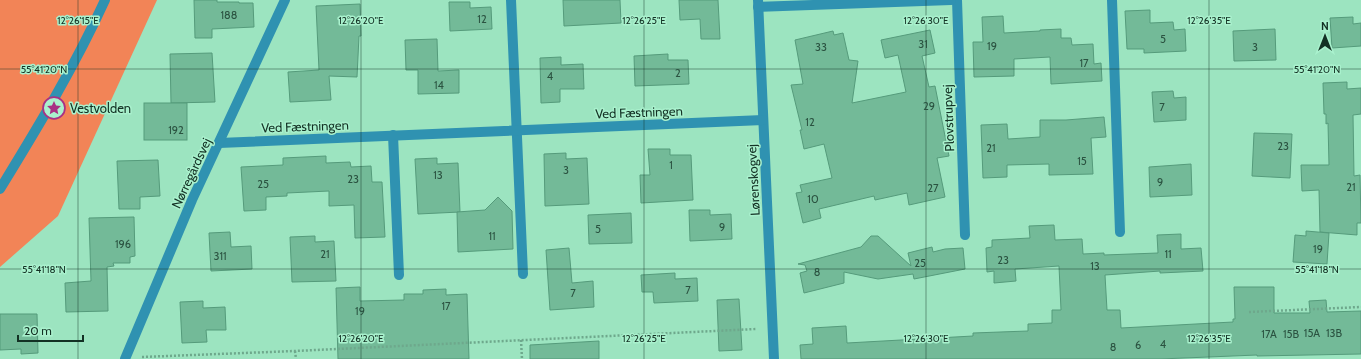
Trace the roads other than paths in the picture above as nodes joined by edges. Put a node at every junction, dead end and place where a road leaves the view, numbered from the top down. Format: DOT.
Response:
graph roads {
  1 [pos="105,0"];
  2 [pos="285,0"];
  3 [pos="511,0"];
  4 [pos="951,0"];
  5 [pos="956,0"];
  6 [pos="1112,0"];
  7 [pos="758,3"];
  8 [pos="763,120"];
  9 [pos="516,130"];
  10 [pos="393,135"];
  11 [pos="219,143"];
  12 [pos="0,189"];
  13 [pos="1120,232"];
  14 [pos="965,235"];
  15 [pos="523,274"];
  16 [pos="399,275"];
  17 [pos="125,358"];
  18 [pos="774,359"];
  1 -- 12 [label="street"];
  2 -- 11 [label="street, Nørregårdsvej"];
  3 -- 9 [label="street"];
  4 -- 7 [label="street"];
  5 -- 14 [label="street, Plovstrupvej"];
  6 -- 13 [label="street"];
  7 -- 8 [label="street, Lørenskogvej"];
  8 -- 9 [label="street, Ved Fæstningen"];
  8 -- 18 [label="street, Lørenskogvej"];
  9 -- 10 [label="street, Ved Fæstningen"];
  9 -- 15 [label="street"];
  10 -- 11 [label="street, Ved Fæstningen"];
  10 -- 16 [label="street"];
  11 -- 17 [label="street, Nørregårdsvej"];
}
